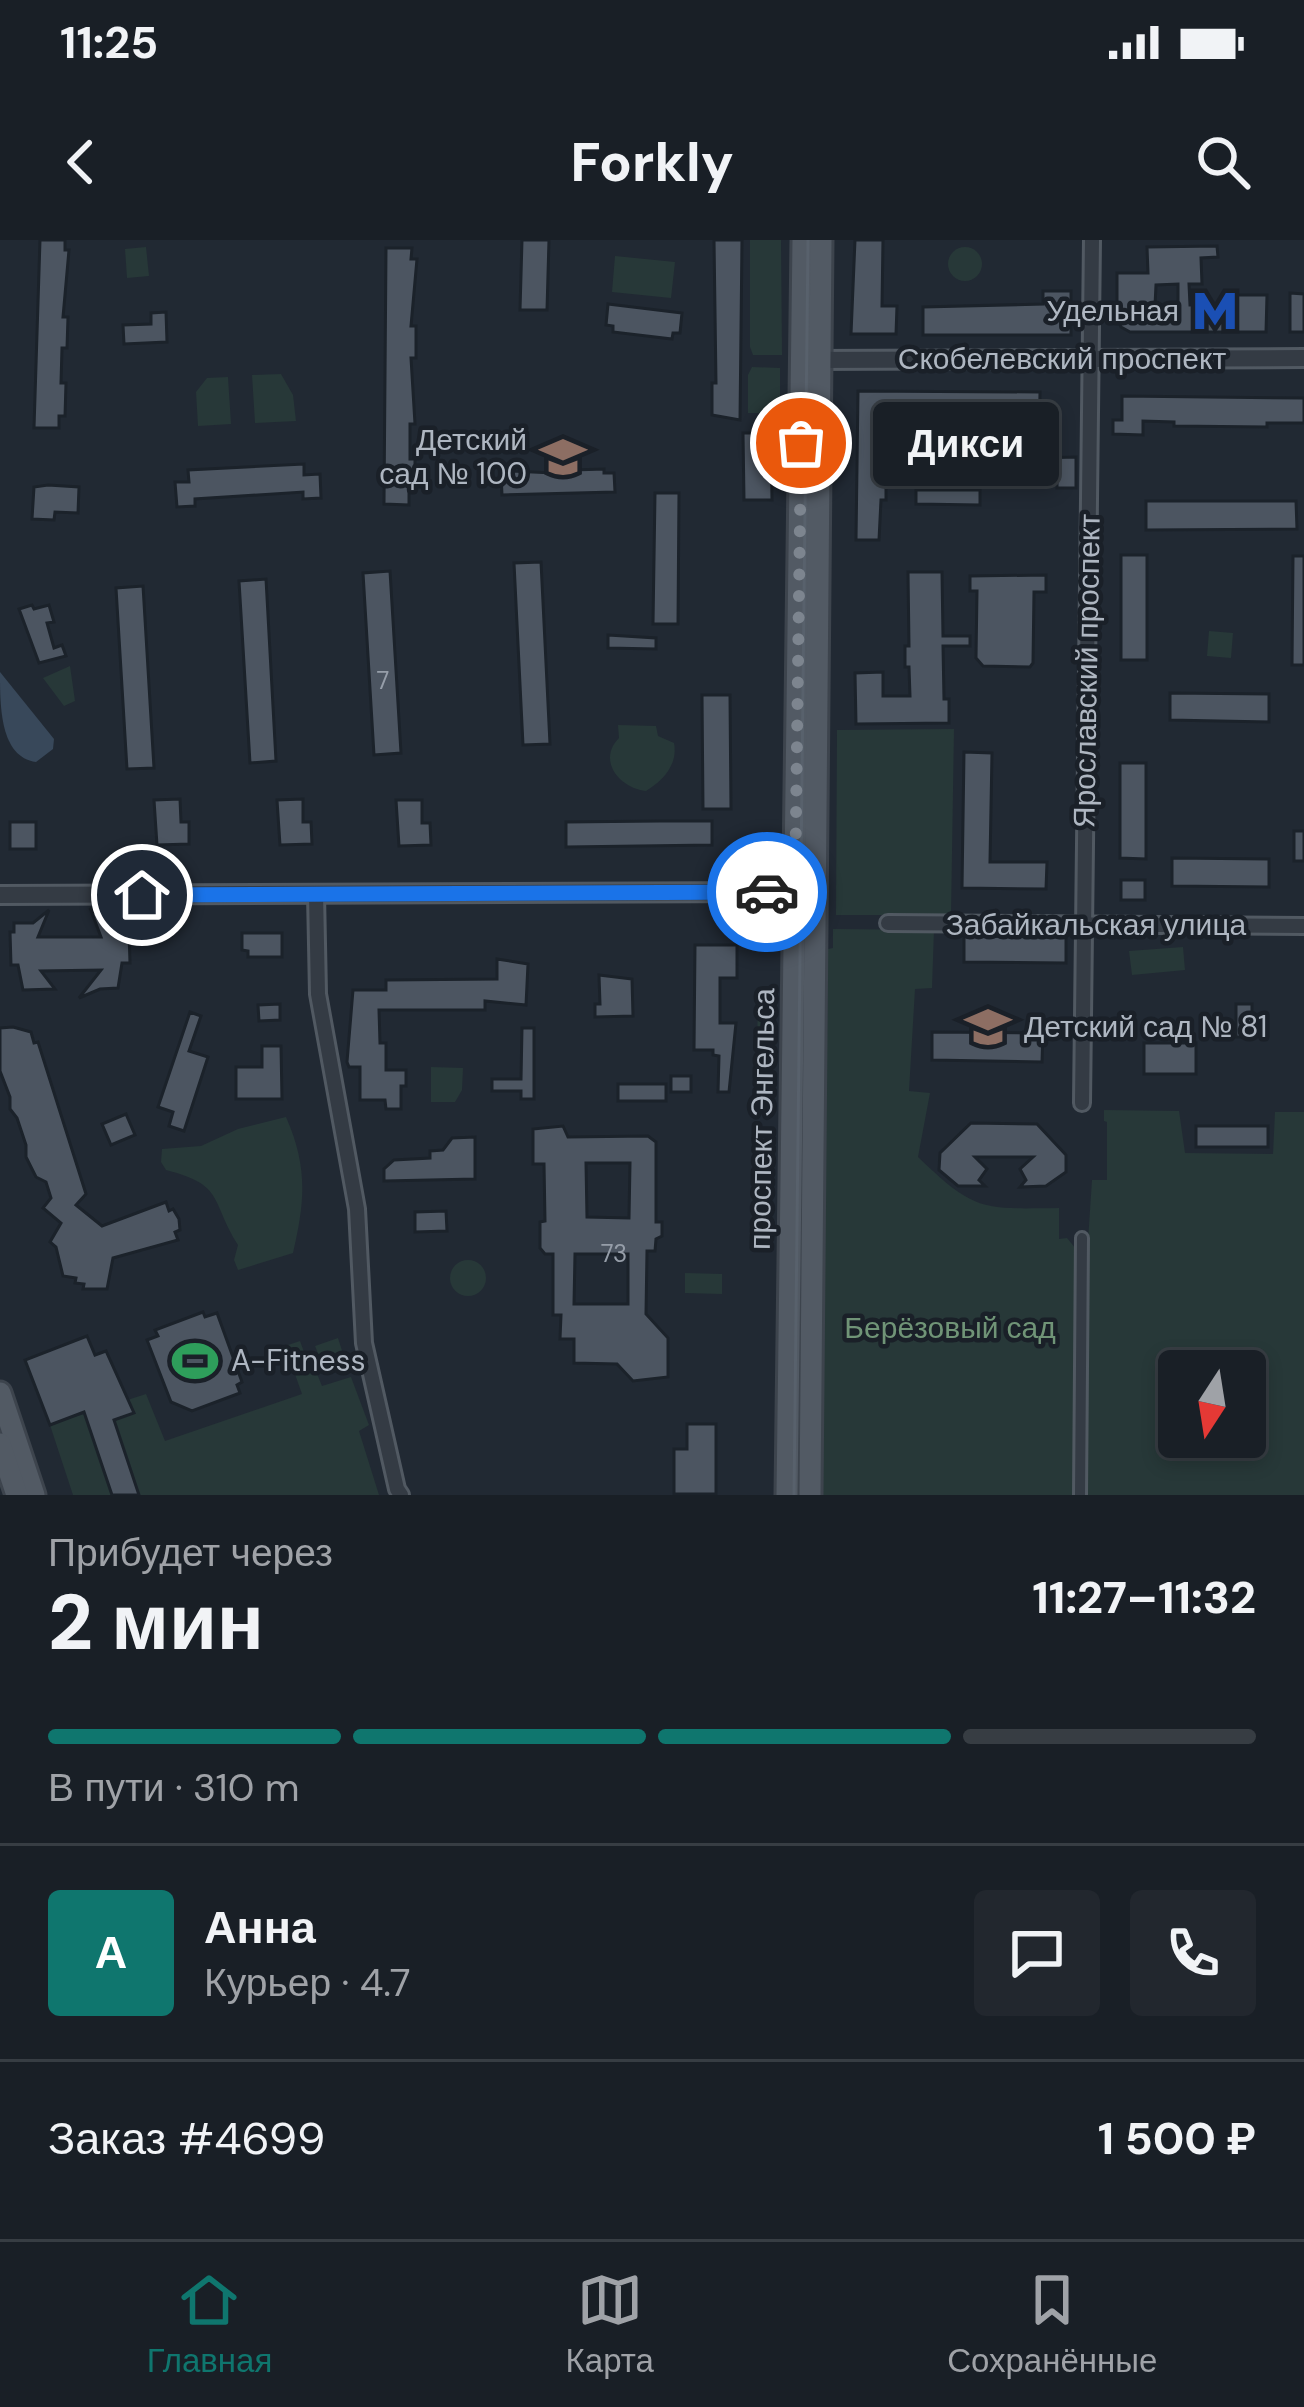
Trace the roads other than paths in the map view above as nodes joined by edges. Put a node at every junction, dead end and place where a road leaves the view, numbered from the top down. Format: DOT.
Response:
graph roads {
  1 [pos="803,240"];
  2 [pos="820,240"];
  3 [pos="1092,240"];
  4 [pos="1090,358"];
  5 [pos="1304,358"];
  6 [pos="811,360"];
  7 [pos="805,892"];
  8 [pos="316,894"];
  9 [pos="0,895"];
  10 [pos="888,923"];
  11 [pos="1084,924"];
  12 [pos="1304,926"];
  13 [pos="1082,1103"];
  14 [pos="1082,1238"];
  15 [pos="0,1394"];
  16 [pos="0,1444"];
  17 [pos="17,1495"];
  18 [pos="34,1495"];
  19 [pos="401,1495"];
  20 [pos="787,1495"];
  21 [pos="810,1495"];
  22 [pos="1080,1495"];
  1 -- 6 [label="main road, проспект Энгельса"];
  2 -- 6 [label="main road, проспект Энгельса"];
  3 -- 4 [label="street, Ярославский проспект"];
  4 -- 5 [label="street, Скобелевский проспект"];
  4 -- 6 [label="street, Скобелевский проспект"];
  4 -- 11 [label="street, Ярославский проспект"];
  6 -- 7 [label="main road, проспект Энгельса"];
  7 -- 8 [label="street"];
  7 -- 20 [label="main road, проспект Энгельса"];
  7 -- 21 [label="main road, проспект Энгельса"];
  8 -- 9 [label="street"];
  8 -- 19 [label="street"];
  10 -- 11 [label="street, Забайкальская улица"];
  11 -- 12 [label="street, Забайкальская улица"];
  11 -- 13 [label="street, Ярославский проспект"];
  14 -- 22 [label="street"];
  15 -- 18 [label="main road"];
  16 -- 17 [label="main road"];
}
